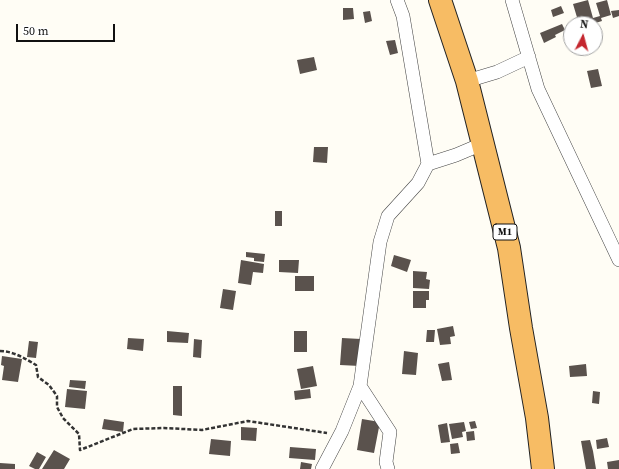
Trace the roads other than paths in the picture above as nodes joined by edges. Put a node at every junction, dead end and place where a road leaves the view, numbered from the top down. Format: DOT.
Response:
graph roads {
  1 [pos="397,0"];
  2 [pos="440,0"];
  3 [pos="512,0"];
  4 [pos="529,57"];
  5 [pos="467,81"];
  6 [pos="482,144"];
  7 [pos="428,164"];
  8 [pos="619,260"];
  9 [pos="360,386"];
  10 [pos="322,469"];
  11 [pos="388,469"];
  12 [pos="544,469"];
  1 -- 7 [label="street"];
  2 -- 5 [label="highway, M1"];
  3 -- 4 [label="street"];
  4 -- 5 [label="street"];
  4 -- 8 [label="street"];
  5 -- 6 [label="highway, M1"];
  6 -- 7 [label="street"];
  6 -- 12 [label="highway, M1"];
  7 -- 9 [label="street"];
  9 -- 10 [label="street"];
  9 -- 11 [label="street"];
}
